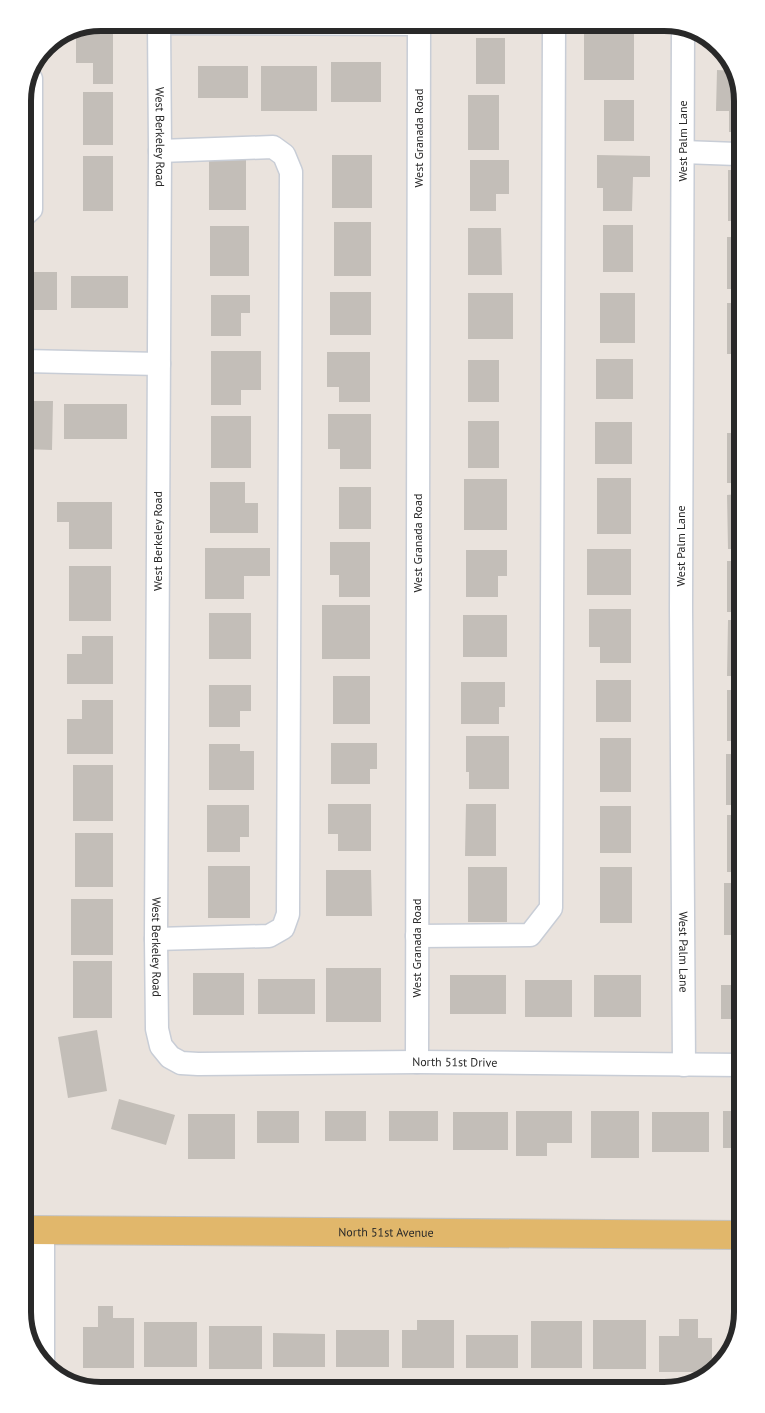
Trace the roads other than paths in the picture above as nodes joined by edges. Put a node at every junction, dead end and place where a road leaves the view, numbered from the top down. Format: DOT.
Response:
graph roads {
  1 [pos="159,31"];
  2 [pos="419,31"];
  3 [pos="554,31"];
  4 [pos="684,35"];
  5 [pos="31,97"];
  6 [pos="160,151"];
  7 [pos="683,152"];
  8 [pos="734,154"];
  9 [pos="31,209"];
  10 [pos="31,361"];
  11 [pos="158,364"];
  12 [pos="417,936"];
  13 [pos="156,938"];
  14 [pos="170,1057"];
  15 [pos="417,1062"];
  16 [pos="684,1065"];
  17 [pos="734,1065"];
  18 [pos="36,1230"];
  19 [pos="734,1235"];
  20 [pos="43,1350"];
  1 -- 6 [label="street, West Berkeley Road"];
  2 -- 12 [label="street, West Granada Road"];
  3 -- 12 [label="street"];
  4 -- 7 [label="street, West Palm Lane"];
  5 -- 9 [label="street"];
  6 -- 11 [label="street, West Berkeley Road"];
  6 -- 13 [label="street"];
  7 -- 8 [label="street"];
  7 -- 16 [label="street, West Palm Lane"];
  10 -- 11 [label="street"];
  11 -- 13 [label="street, West Berkeley Road"];
  12 -- 15 [label="street, West Granada Road"];
  13 -- 14 [label="street, West Berkeley Road"];
  14 -- 15 [label="street, North 51st Drive"];
  15 -- 16 [label="street, North 51st Drive"];
  16 -- 17 [label="street, North 51st Drive"];
  18 -- 19 [label="main road, North 51st Avenue"];
  18 -- 20 [label="street"];
}
